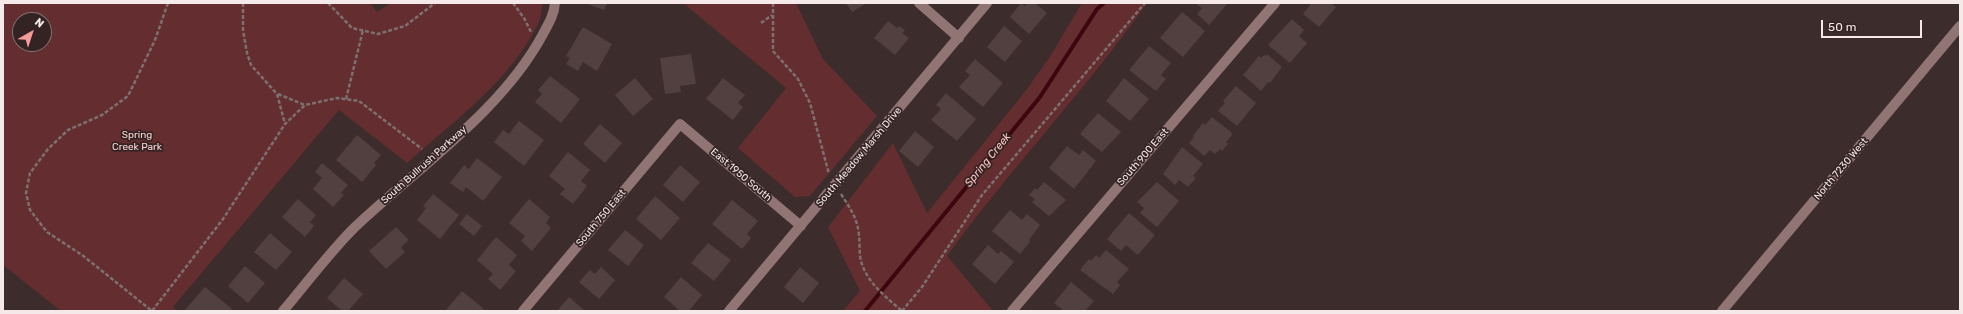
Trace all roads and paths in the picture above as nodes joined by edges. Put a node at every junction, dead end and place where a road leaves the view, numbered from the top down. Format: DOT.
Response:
graph roads {
  1 [pos="168,3"];
  2 [pos="244,3"];
  3 [pos="328,3"];
  4 [pos="435,3"];
  5 [pos="513,3"];
  6 [pos="773,3"];
  7 [pos="919,3"];
  8 [pos="987,3"];
  9 [pos="1145,3"];
  10 [pos="1275,3"];
  11 [pos="555,8"];
  12 [pos="773,15"];
  13 [pos="761,23"];
  14 [pos="1960,26"];
  15 [pos="363,30"];
  16 [pos="531,32"];
  17 [pos="959,38"];
  18 [pos="277,94"];
  19 [pos="346,99"];
  20 [pos="305,105"];
  21 [pos="285,124"];
  22 [pos="680,124"];
  23 [pos="422,149"];
  24 [pos="828,172"];
  25 [pos="842,196"];
  26 [pos="801,226"];
  27 [pos="283,311"];
  28 [pos="523,311"];
  29 [pos="729,311"];
  30 [pos="902,311"];
  31 [pos="1012,311"];
  32 [pos="1722,311"];
  1 -- 21 [label="path"];
  2 -- 18 [label="path"];
  3 -- 15 [label="path"];
  4 -- 15 [label="path"];
  5 -- 16 [label="path"];
  6 -- 12 [label="path"];
  7 -- 17 [label="street"];
  8 -- 17 [label="street, South Meadow Marsh Drive"];
  9 -- 30 [label="path"];
  10 -- 31 [label="street, South 900 East"];
  11 -- 27 [label="street, South Bullrush Parkway"];
  12 -- 13 [label="path"];
  12 -- 24 [label="path"];
  14 -- 32 [label="street, North 7230 West"];
  15 -- 19 [label="path"];
  17 -- 26 [label="street, South Meadow Marsh Drive"];
  18 -- 20 [label="path"];
  18 -- 21 [label="path"];
  19 -- 20 [label="path"];
  19 -- 23 [label="path"];
  20 -- 21 [label="path"];
  22 -- 26 [label="street, East 1950 South"];
  22 -- 28 [label="street, South 750 East"];
  25 -- 30 [label="path"];
  26 -- 29 [label="street, South Meadow Marsh Drive"];
}
